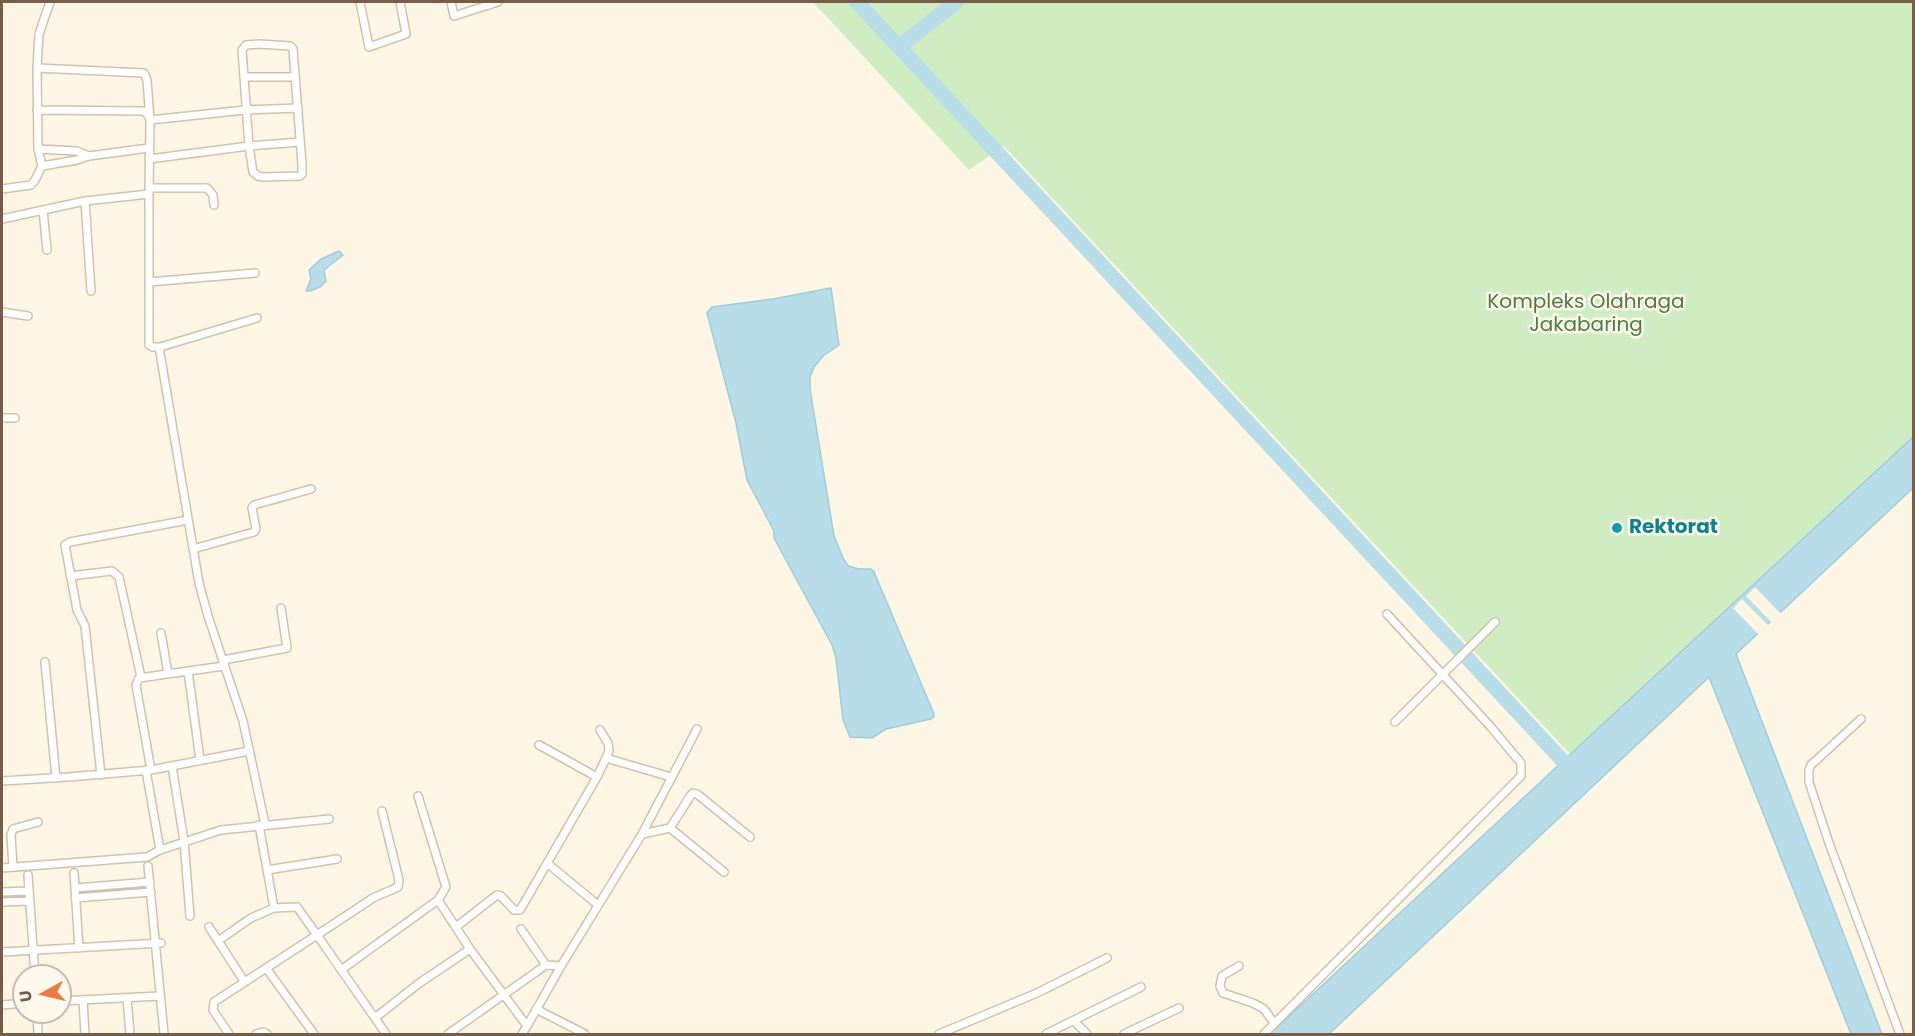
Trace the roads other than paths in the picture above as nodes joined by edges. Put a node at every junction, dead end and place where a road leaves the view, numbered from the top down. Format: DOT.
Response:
graph roads {
  1 [pos="50,2"];
  2 [pos="360,2"];
  3 [pos="400,2"];
  4 [pos="451,2"];
  5 [pos="498,2"];
  6 [pos="37,68"];
  7 [pos="244,77"];
  8 [pos="294,77"];
  9 [pos="297,108"];
  10 [pos="37,110"];
  11 [pos="247,110"];
  12 [pos="150,120"];
  13 [pos="300,142"];
  14 [pos="249,146"];
  15 [pos="149,148"];
  16 [pos="38,149"];
  17 [pos="89,156"];
  18 [pos="149,159"];
  19 [pos="42,166"];
  20 [pos="2,189"];
  21 [pos="149,191"];
  22 [pos="85,201"];
  23 [pos="214,205"];
  24 [pos="43,210"];
  25 [pos="2,219"];
  26 [pos="47,250"];
  27 [pos="255,273"];
  28 [pos="149,282"];
  29 [pos="91,291"];
  30 [pos="2,312"];
  31 [pos="28,316"];
  32 [pos="257,318"];
  33 [pos="159,347"];
  34 [pos="2,418"];
  35 [pos="15,418"];
  36 [pos="311,489"];
  37 [pos="188,520"];
  38 [pos="193,549"];
  39 [pos="70,576"];
  40 [pos="281,608"];
  41 [pos="1387,614"];
  42 [pos="1495,622"];
  43 [pos="161,633"];
  44 [pos="45,662"];
  45 [pos="223,663"];
  46 [pos="188,671"];
  47 [pos="168,674"];
  48 [pos="1442,674"];
  49 [pos="141,677"];
  50 [pos="1861,719"];
  51 [pos="1395,722"];
  52 [pos="697,729"];
  53 [pos="600,730"];
  54 [pos="539,745"];
  55 [pos="249,751"];
  56 [pos="606,758"];
  57 [pos="200,760"];
  58 [pos="172,766"];
  59 [pos="148,770"];
  60 [pos="101,775"];
  61 [pos="597,777"];
  62 [pos="671,777"];
  63 [pos="56,778"];
  64 [pos="2,781"];
  65 [pos="418,796"];
  66 [pos="382,811"];
  67 [pos="329,819"];
  68 [pos="38,822"];
  69 [pos="262,825"];
  70 [pos="670,828"];
  71 [pos="642,834"];
  72 [pos="750,837"];
  73 [pos="184,841"];
  74 [pos="160,850"];
  75 [pos="337,859"];
  76 [pos="547,863"];
  77 [pos="148,866"];
  78 [pos="13,867"];
  79 [pos="2,868"];
  80 [pos="267,870"];
  81 [pos="724,872"];
  82 [pos="74,873"];
  83 [pos="28,875"];
  84 [pos="150,882"];
  85 [pos="75,888"];
  86 [pos="29,891"];
  87 [pos="2,892"];
  88 [pos="151,892"];
  89 [pos="75,898"];
  90 [pos="438,900"];
  91 [pos="30,901"];
  92 [pos="2,902"];
  93 [pos="598,905"];
  94 [pos="274,908"];
  95 [pos="190,916"];
  96 [pos="209,927"];
  97 [pos="456,927"];
  98 [pos="521,929"];
  99 [pos="317,935"];
  100 [pos="218,941"];
  101 [pos="158,943"];
  102 [pos="79,948"];
  103 [pos="470,949"];
  104 [pos="33,951"];
  105 [pos="2,952"];
  106 [pos="1107,958"];
  107 [pos="34,964"];
  108 [pos="546,965"];
  109 [pos="561,966"];
  110 [pos="1239,966"];
  111 [pos="266,968"];
  112 [pos="341,970"];
  113 [pos="244,981"];
  114 [pos="1141,987"];
  115 [pos="503,994"];
  116 [pos="160,996"];
  117 [pos="127,998"];
  118 [pos="72,1000"];
  119 [pos="83,1000"];
  120 [pos="1179,1008"];
  121 [pos="536,1009"];
  122 [pos="375,1018"];
  123 [pos="1074,1021"];
  124 [pos="1274,1023"];
  125 [pos="526,1026"];
  126 [pos="459,1032"];
  127 [pos="85,1035"];
  128 [pos="130,1035"];
  129 [pos="164,1035"];
  130 [pos="229,1035"];
  131 [pos="256,1035"];
  132 [pos="267,1035"];
  133 [pos="314,1035"];
  134 [pos="386,1035"];
  135 [pos="448,1035"];
  136 [pos="522,1035"];
  137 [pos="585,1035"];
  138 [pos="939,1035"];
  139 [pos="1046,1035"];
  140 [pos="1087,1035"];
  141 [pos="1124,1035"];
  142 [pos="1264,1035"];
  143 [pos="1900,1035"];
  1 -- 6 [label="street"];
  2 -- 3 [label="street"];
  4 -- 5 [label="street"];
  6 -- 10 [label="street"];
  6 -- 12 [label="street"];
  7 -- 8 [label="street"];
  7 -- 8 [label="street"];
  7 -- 11 [label="street"];
  8 -- 9 [label="street"];
  9 -- 11 [label="street"];
  9 -- 13 [label="street"];
  10 -- 12 [label="street"];
  10 -- 16 [label="street"];
  11 -- 12 [label="street"];
  11 -- 14 [label="street"];
  12 -- 15 [label="street"];
  13 -- 14 [label="street"];
  13 -- 14 [label="street"];
  14 -- 18 [label="street"];
  15 -- 17 [label="street"];
  15 -- 18 [label="street"];
  16 -- 17 [label="street"];
  16 -- 19 [label="street"];
  17 -- 19 [label="street"];
  18 -- 21 [label="street"];
  19 -- 20 [label="street"];
  21 -- 22 [label="street"];
  21 -- 23 [label="street"];
  21 -- 28 [label="street"];
  22 -- 24 [label="street"];
  22 -- 29 [label="street"];
  24 -- 25 [label="street"];
  24 -- 26 [label="street"];
  27 -- 28 [label="street"];
  28 -- 33 [label="street"];
  30 -- 31 [label="street"];
  32 -- 33 [label="street"];
  33 -- 37 [label="street"];
  34 -- 35 [label="street"];
  36 -- 38 [label="street"];
  37 -- 38 [label="street"];
  37 -- 39 [label="street"];
  38 -- 45 [label="street"];
  39 -- 49 [label="street"];
  39 -- 60 [label="street"];
  40 -- 45 [label="street"];
  41 -- 48 [label="street"];
  42 -- 48 [label="street"];
  43 -- 47 [label="street"];
  44 -- 63 [label="street"];
  45 -- 46 [label="street"];
  45 -- 55 [label="street"];
  46 -- 47 [label="street"];
  46 -- 57 [label="street"];
  47 -- 49 [label="street"];
  48 -- 51 [label="street"];
  48 -- 124 [label="street"];
  49 -- 59 [label="street"];
  50 -- 143 [label="street"];
  52 -- 62 [label="street"];
  53 -- 56 [label="street"];
  54 -- 61 [label="street"];
  55 -- 57 [label="street"];
  55 -- 69 [label="street"];
  56 -- 61 [label="street"];
  56 -- 62 [label="street"];
  57 -- 58 [label="street"];
  58 -- 59 [label="street"];
  58 -- 73 [label="street"];
  59 -- 60 [label="street"];
  59 -- 74 [label="street"];
  60 -- 63 [label="street"];
  61 -- 76 [label="street"];
  62 -- 71 [label="street"];
  63 -- 64 [label="street"];
  65 -- 90 [label="street"];
  66 -- 99 [label="street"];
  67 -- 69 [label="street"];
  68 -- 78 [label="street"];
  69 -- 73 [label="street"];
  69 -- 80 [label="street"];
  70 -- 71 [label="street"];
  70 -- 72 [label="street"];
  70 -- 81 [label="street"];
  71 -- 93 [label="street"];
  73 -- 74 [label="street"];
  73 -- 95 [label="street"];
  74 -- 78 [label="street"];
  75 -- 80 [label="street"];
  76 -- 93 [label="street"];
  76 -- 97 [label="street"];
  77 -- 84 [label="street"];
  78 -- 79 [label="street"];
  80 -- 94 [label="street"];
  82 -- 85 [label="street"];
  83 -- 86 [label="street"];
  84 -- 85 [label="street"];
  84 -- 88 [label="street"];
  85 -- 89 [label="street"];
  86 -- 87 [label="street"];
  86 -- 91 [label="street"];
  88 -- 89 [label="street"];
  88 -- 101 [label="street"];
  89 -- 102 [label="street"];
  90 -- 97 [label="street"];
  90 -- 112 [label="street"];
  91 -- 92 [label="street"];
  91 -- 104 [label="street"];
  93 -- 109 [label="street"];
  94 -- 99 [label="street"];
  94 -- 100 [label="street"];
  96 -- 100 [label="street"];
  97 -- 103 [label="street"];
  98 -- 108 [label="street"];
  99 -- 111 [label="street"];
  99 -- 112 [label="street"];
  100 -- 113 [label="street"];
  101 -- 102 [label="street"];
  101 -- 116 [label="street"];
  102 -- 104 [label="street"];
  103 -- 115 [label="street"];
  103 -- 122 [label="street"];
  104 -- 105 [label="street"];
  104 -- 107 [label="street"];
  106 -- 138 [label="street"];
  108 -- 109 [label="street"];
  108 -- 115 [label="street"];
  109 -- 121 [label="street"];
  110 -- 124 [label="street"];
  111 -- 113 [label="street"];
  111 -- 133 [label="street"];
  112 -- 122 [label="street"];
  113 -- 130 [label="street"];
  114 -- 123 [label="street"];
  115 -- 125 [label="street"];
  115 -- 126 [label="street"];
  116 -- 117 [label="street"];
  116 -- 129 [label="street"];
  117 -- 119 [label="street"];
  117 -- 128 [label="street"];
  118 -- 119 [label="street"];
  119 -- 127 [label="street"];
  120 -- 141 [label="street"];
  121 -- 125 [label="street"];
  121 -- 137 [label="street"];
  122 -- 134 [label="street"];
  123 -- 139 [label="street"];
  123 -- 140 [label="street"];
  124 -- 142 [label="street"];
  125 -- 136 [label="street"];
  126 -- 135 [label="street"];
  131 -- 132 [label="street"];
}
